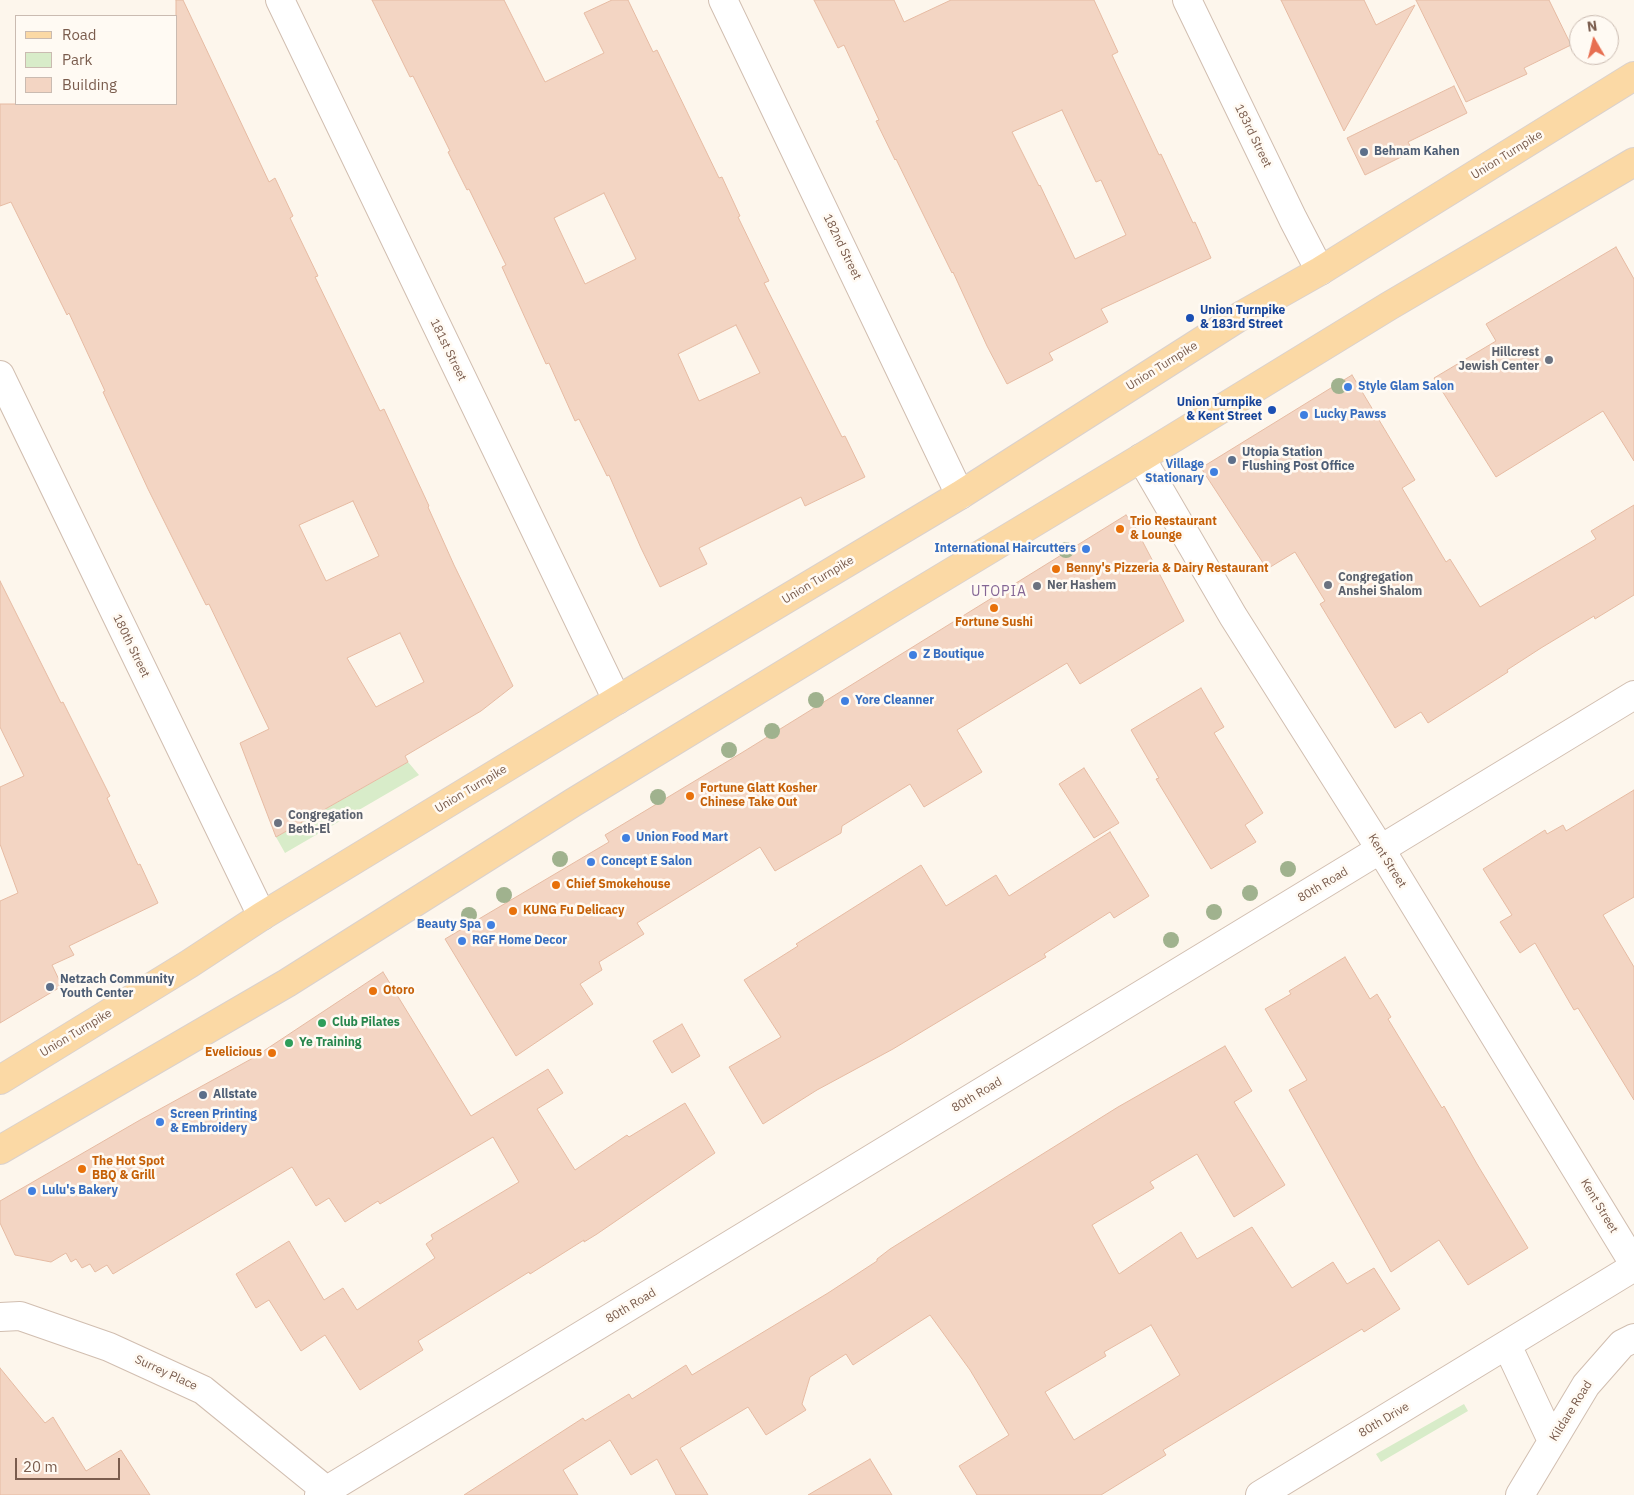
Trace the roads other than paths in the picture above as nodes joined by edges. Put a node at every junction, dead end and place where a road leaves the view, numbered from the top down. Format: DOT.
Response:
graph roads {
  1 [pos="280,0"];
  2 [pos="722,0"];
  3 [pos="1187,0"];
  4 [pos="1634,76"];
  5 [pos="1634,162"];
  6 [pos="1320,271"];
  7 [pos="0,375"];
  8 [pos="1141,458"];
  9 [pos="960,494"];
  10 [pos="1634,695"];
  11 [pos="617,700"];
  12 [pos="1381,850"];
  13 [pos="262,916"];
  14 [pos="0,1080"];
  15 [pos="0,1150"];
  16 [pos="1634,1265"];
  17 [pos="7,1312"];
  18 [pos="1634,1338"];
  19 [pos="1507,1345"];
  20 [pos="1552,1441"];
  21 [pos="326,1494"];
  22 [pos="1260,1495"];
  23 [pos="1520,1495"];
  1 -- 11 [label="street, 181st Street"];
  2 -- 9 [label="street, 182nd Street"];
  3 -- 6 [label="street, 183rd Street"];
  4 -- 6 [label="main road, Union Turnpike"];
  5 -- 8 [label="main road"];
  6 -- 9 [label="main road, Union Turnpike"];
  7 -- 13 [label="street, 180th Street"];
  8 -- 12 [label="street, Kent Street"];
  8 -- 15 [label="main road"];
  9 -- 11 [label="main road, Union Turnpike"];
  10 -- 12 [label="street, 80th Road"];
  11 -- 13 [label="main road, Union Turnpike"];
  12 -- 16 [label="street, Kent Street"];
  12 -- 21 [label="street, 80th Road"];
  13 -- 14 [label="main road, Union Turnpike"];
  16 -- 19 [label="street, 80th Drive"];
  17 -- 21 [label="street, Surrey Place"];
  18 -- 20 [label="street, Kildare Road"];
  19 -- 20 [label="street"];
  19 -- 22 [label="street, 80th Drive"];
  20 -- 23 [label="street, Kildare Road"];
}
